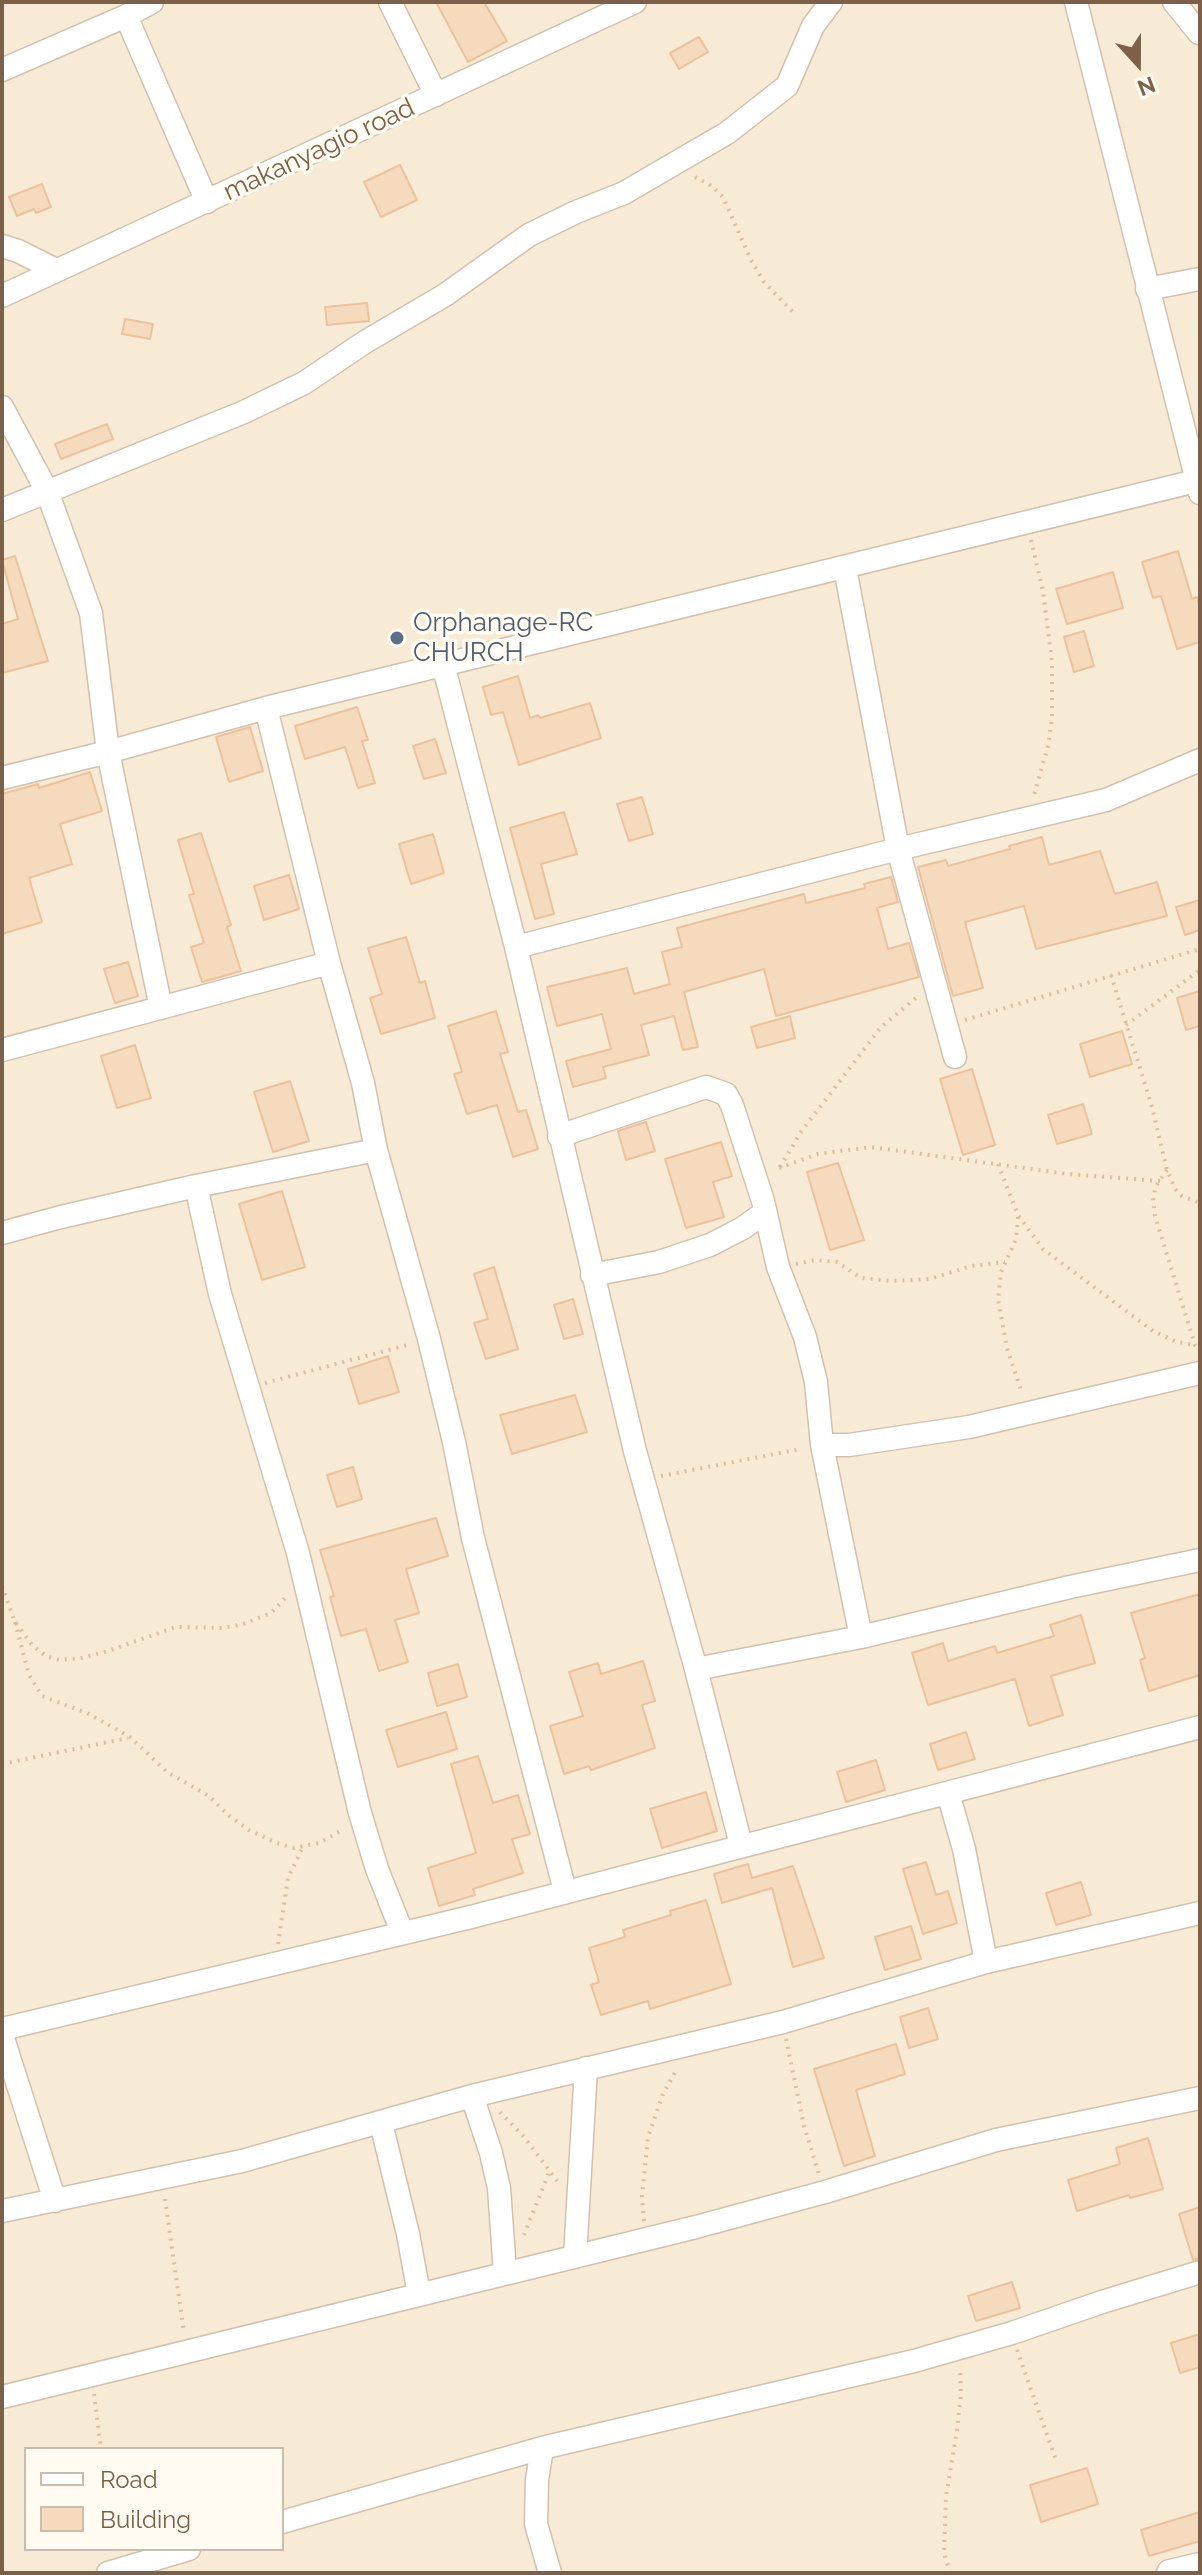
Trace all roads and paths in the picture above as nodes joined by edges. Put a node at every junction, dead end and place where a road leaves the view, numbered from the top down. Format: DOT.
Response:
graph roads {
  1 [pos="152,2"];
  2 [pos="390,2"];
  3 [pos="635,2"];
  4 [pos="831,2"];
  5 [pos="1076,2"];
  6 [pos="1174,2"];
  7 [pos="126,16"];
  8 [pos="1199,33"];
  9 [pos="2,70"];
  10 [pos="436,95"];
  11 [pos="676,163"];
  12 [pos="207,202"];
  13 [pos="2,246"];
  14 [pos="56,270"];
  15 [pos="1200,279"];
  16 [pos="1147,289"];
  17 [pos="2,296"];
  18 [pos="793,312"];
  19 [pos="2,407"];
  20 [pos="1199,484"];
  21 [pos="47,491"];
  22 [pos="2,510"];
  23 [pos="1027,522"];
  24 [pos="845,568"];
  25 [pos="443,664"];
  26 [pos="266,708"];
  27 [pos="108,752"];
  28 [pos="1200,760"];
  29 [pos="2,778"];
  30 [pos="1026,820"];
  31 [pos="898,849"];
  32 [pos="516,947"];
  33 [pos="1200,949"];
  34 [pos="329,963"];
  35 [pos="1200,970"];
  36 [pos="1111,975"];
  37 [pos="934,982"];
  38 [pos="161,1008"];
  39 [pos="1126,1025"];
  40 [pos="945,1026"];
  41 [pos="2,1050"];
  42 [pos="955,1057"];
  43 [pos="559,1136"];
  44 [pos="376,1150"];
  45 [pos="998,1164"];
  46 [pos="779,1168"];
  47 [pos="1167,1170"];
  48 [pos="1160,1181"];
  49 [pos="196,1186"];
  50 [pos="1200,1203"];
  51 [pos="764,1206"];
  52 [pos="1018,1215"];
  53 [pos="2,1233"];
  54 [pos="1005,1262"];
  55 [pos="778,1267"];
  56 [pos="592,1275"];
  57 [pos="429,1339"];
  58 [pos="1195,1345"];
  59 [pos="1200,1349"];
  60 [pos="1200,1373"];
  61 [pos="248,1386"];
  62 [pos="1029,1413"];
  63 [pos="822,1445"];
  64 [pos="643,1480"];
  65 [pos="1200,1560"];
  66 [pos="303,1572"];
  67 [pos="2,1586"];
  68 [pos="15,1622"];
  69 [pos="861,1637"];
  70 [pos="696,1669"];
  71 [pos="1200,1727"];
  72 [pos="130,1737"];
  73 [pos="2,1764"];
  74 [pos="948,1793"];
  75 [pos="360,1813"];
  76 [pos="741,1845"];
  77 [pos="303,1847"];
  78 [pos="565,1891"];
  79 [pos="1200,1913"];
  80 [pos="402,1932"];
  81 [pos="986,1962"];
  82 [pos="270,1964"];
  83 [pos="783,2022"];
  84 [pos="2,2029"];
  85 [pos="2,2035"];
  86 [pos="683,2047"];
  87 [pos="586,2068"];
  88 [pos="477,2095"];
  89 [pos="1200,2098"];
  90 [pos="381,2123"];
  91 [pos="550,2170"];
  92 [pos="163,2179"];
  93 [pos="825,2192"];
  94 [pos="55,2201"];
  95 [pos="2,2211"];
  96 [pos="577,2211"];
  97 [pos="645,2240"];
  98 [pos="575,2257"];
  99 [pos="504,2268"];
  100 [pos="1200,2272"];
  101 [pos="419,2294"];
  102 [pos="1012,2333"];
  103 [pos="957,2349"];
  104 [pos="187,2351"];
  105 [pos="93,2376"];
  106 [pos="2,2397"];
  107 [pos="101,2447"];
  108 [pos="542,2448"];
  109 [pos="1057,2463"];
  110 [pos="284,2521"];
  111 [pos="182,2551"];
  112 [pos="1200,2566"];
  113 [pos="108,2573"];
  114 [pos="550,2573"];
  115 [pos="950,2573"];
  116 [pos="1170,2573"];
  1 -- 7 [label="street"];
  2 -- 10 [label="street"];
  3 -- 10 [label="street, makanyagio road"];
  4 -- 11 [label="street"];
  5 -- 16 [label="street"];
  6 -- 8 [label="street"];
  7 -- 9 [label="street"];
  7 -- 12 [label="street"];
  10 -- 12 [label="street, makanyagio road"];
  11 -- 18 [label="path"];
  11 -- 21 [label="street"];
  12 -- 14 [label="street, makanyagio road"];
  13 -- 14 [label="street"];
  14 -- 17 [label="street, makanyagio road"];
  15 -- 16 [label="street"];
  16 -- 20 [label="street"];
  19 -- 21 [label="street"];
  20 -- 23 [label="street"];
  21 -- 22 [label="street"];
  21 -- 27 [label="street"];
  23 -- 24 [label="street"];
  23 -- 30 [label="path"];
  24 -- 25 [label="street"];
  24 -- 31 [label="street"];
  25 -- 26 [label="street"];
  25 -- 32 [label="street"];
  26 -- 27 [label="street"];
  26 -- 34 [label="street"];
  27 -- 29 [label="street"];
  27 -- 38 [label="street"];
  28 -- 30 [label="street"];
  30 -- 31 [label="street"];
  31 -- 32 [label="street"];
  31 -- 37 [label="street"];
  32 -- 43 [label="street"];
  33 -- 36 [label="path"];
  34 -- 38 [label="street"];
  34 -- 44 [label="street"];
  35 -- 39 [label="path"];
  36 -- 39 [label="path"];
  36 -- 40 [label="path"];
  37 -- 40 [label="street"];
  37 -- 46 [label="path"];
  38 -- 41 [label="street"];
  39 -- 47 [label="path"];
  40 -- 42 [label="street"];
  43 -- 51 [label="street"];
  43 -- 56 [label="street"];
  44 -- 49 [label="street"];
  44 -- 57 [label="street"];
  45 -- 46 [label="path"];
  45 -- 48 [label="path"];
  45 -- 52 [label="path"];
  46 -- 51 [label="path"];
  47 -- 48 [label="path"];
  47 -- 50 [label="path"];
  48 -- 58 [label="path"];
  49 -- 53 [label="street"];
  49 -- 61 [label="street"];
  51 -- 55 [label="street"];
  51 -- 56 [label="street"];
  52 -- 54 [label="path"];
  52 -- 58 [label="path"];
  54 -- 55 [label="path"];
  54 -- 62 [label="path"];
  55 -- 63 [label="street"];
  56 -- 64 [label="street"];
  57 -- 61 [label="path"];
  57 -- 78 [label="street"];
  58 -- 59 [label="path"];
  60 -- 62 [label="street"];
  61 -- 66 [label="street"];
  62 -- 63 [label="street"];
  63 -- 64 [label="path"];
  63 -- 69 [label="street"];
  64 -- 70 [label="street"];
  65 -- 69 [label="street"];
  66 -- 68 [label="path"];
  66 -- 75 [label="street"];
  67 -- 68 [label="path"];
  68 -- 72 [label="path"];
  69 -- 70 [label="street"];
  70 -- 76 [label="street"];
  71 -- 74 [label="street"];
  72 -- 73 [label="path"];
  72 -- 77 [label="path"];
  74 -- 76 [label="street"];
  74 -- 81 [label="street"];
  75 -- 77 [label="path"];
  75 -- 80 [label="street"];
  76 -- 78 [label="street"];
  77 -- 82 [label="path"];
  78 -- 80 [label="street"];
  79 -- 81 [label="street"];
  80 -- 82 [label="street"];
  81 -- 83 [label="street"];
  82 -- 84 [label="street"];
  83 -- 86 [label="street"];
  83 -- 93 [label="path"];
  85 -- 94 [label="street"];
  86 -- 87 [label="street"];
  86 -- 97 [label="path"];
  87 -- 88 [label="street"];
  87 -- 96 [label="street"];
  88 -- 90 [label="street"];
  88 -- 91 [label="path"];
  88 -- 99 [label="street"];
  89 -- 93 [label="street"];
  90 -- 92 [label="street"];
  90 -- 101 [label="street"];
  91 -- 96 [label="path"];
  91 -- 99 [label="path"];
  92 -- 94 [label="street"];
  92 -- 104 [label="path"];
  93 -- 97 [label="street"];
  94 -- 95 [label="street"];
  96 -- 98 [label="street"];
  97 -- 98 [label="street"];
  98 -- 99 [label="street"];
  99 -- 101 [label="street"];
  100 -- 102 [label="street"];
  101 -- 104 [label="street"];
  102 -- 103 [label="street"];
  102 -- 109 [label="path"];
  103 -- 108 [label="street"];
  103 -- 115 [label="path"];
  104 -- 105 [label="street"];
  105 -- 106 [label="street"];
  105 -- 107 [label="path"];
  108 -- 110 [label="street"];
  108 -- 114 [label="street"];
  111 -- 113 [label="street"];
  112 -- 116 [label="street"];
}
